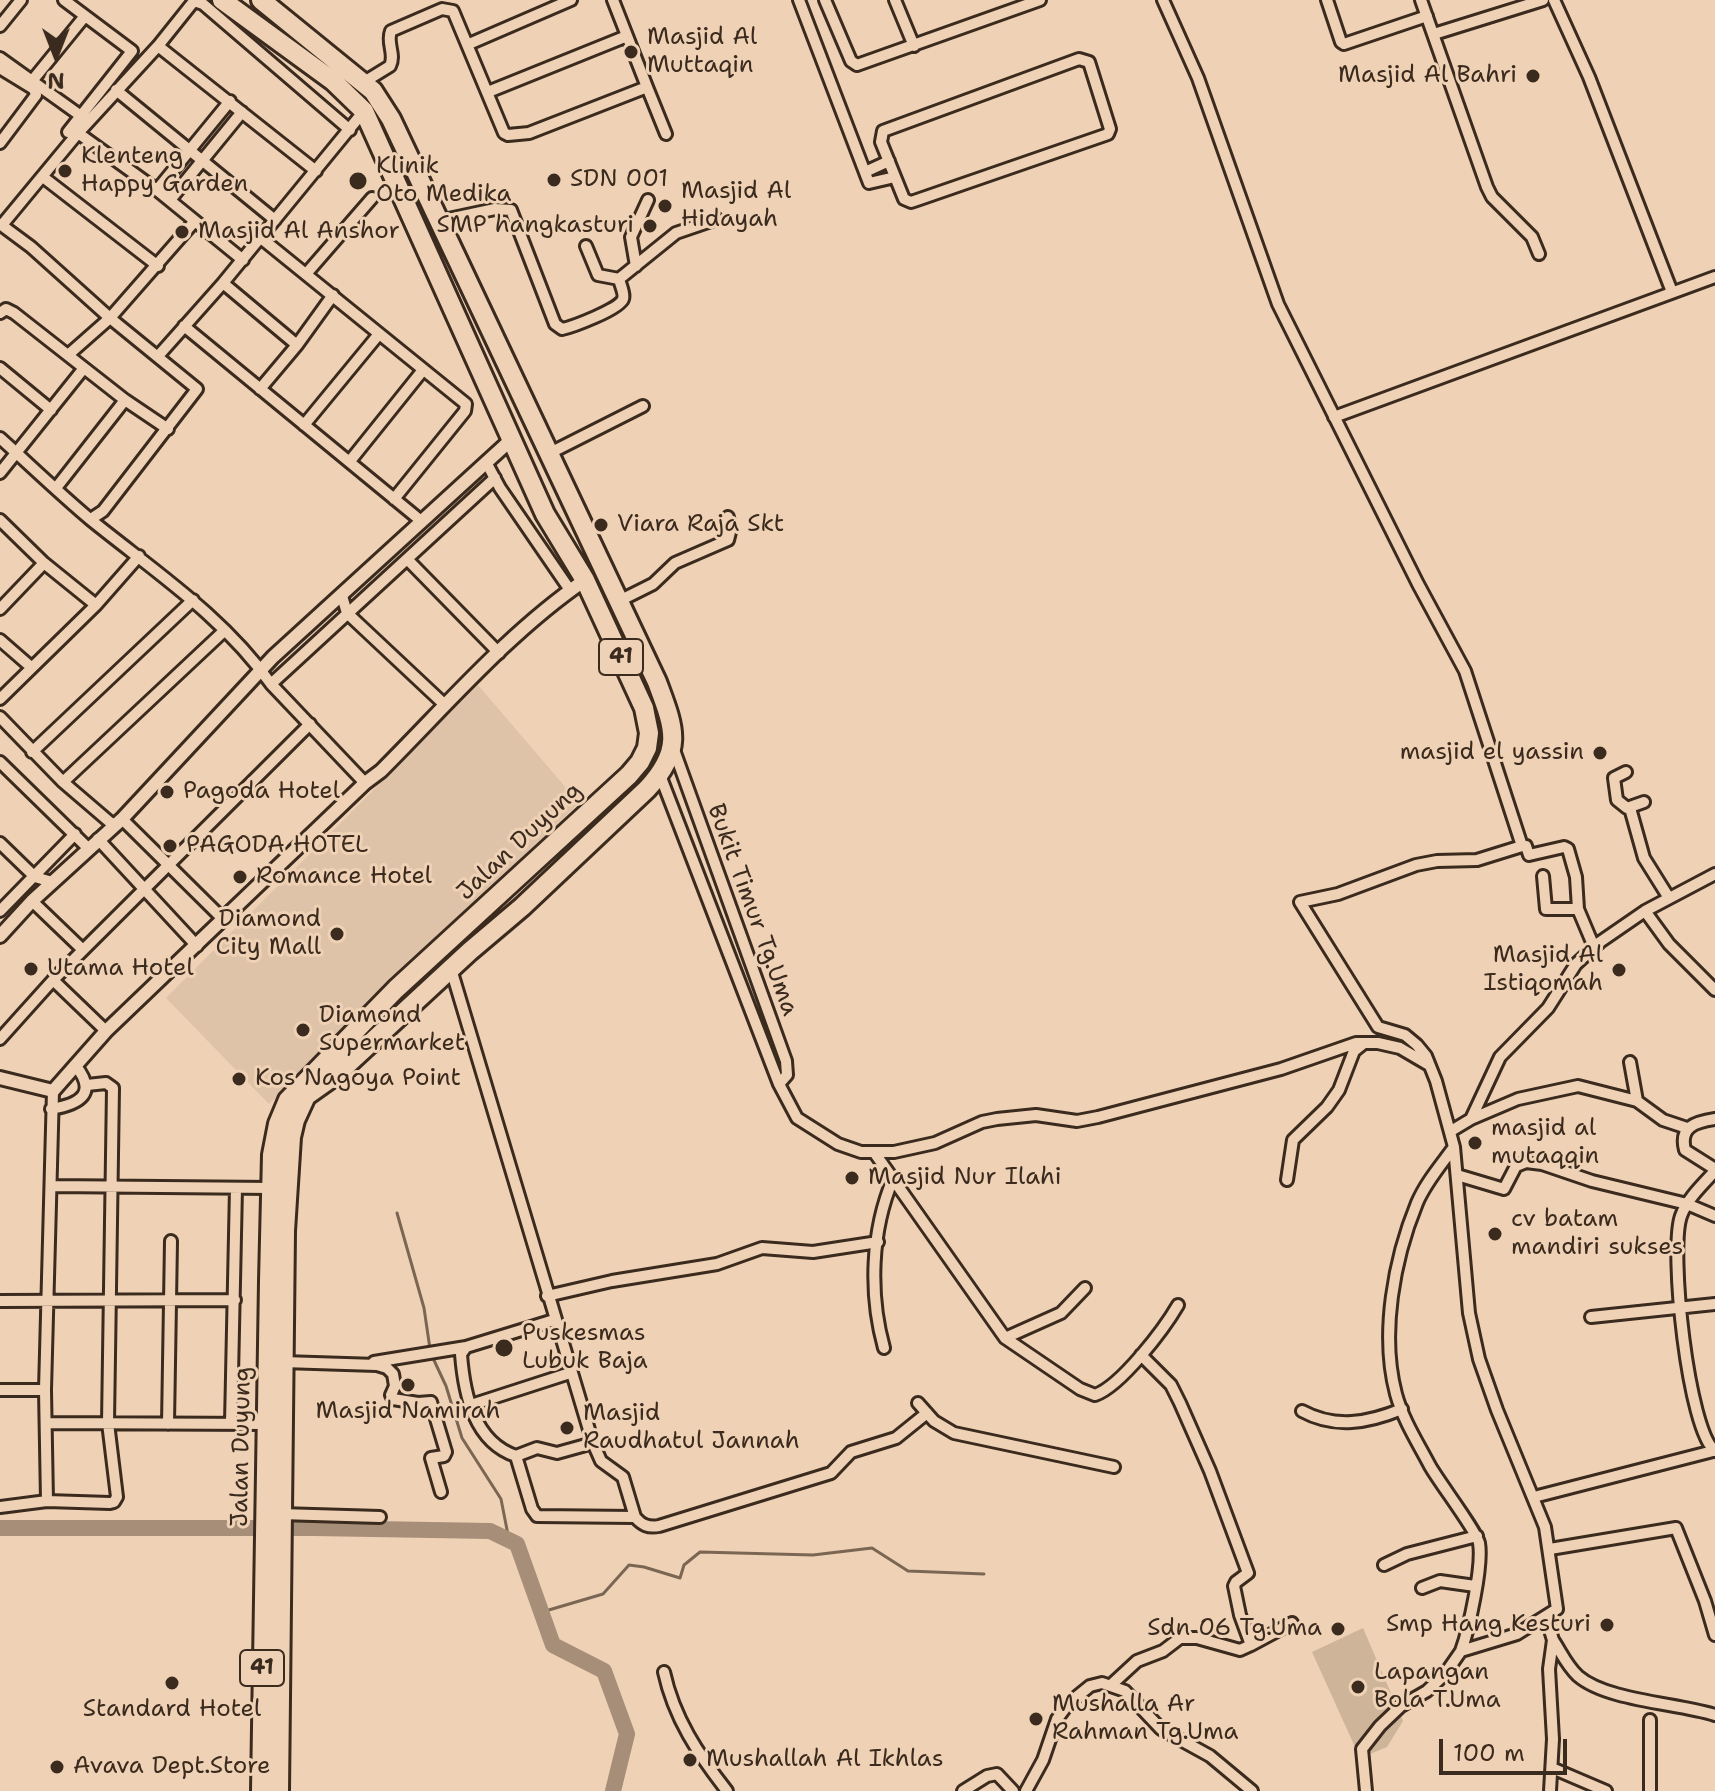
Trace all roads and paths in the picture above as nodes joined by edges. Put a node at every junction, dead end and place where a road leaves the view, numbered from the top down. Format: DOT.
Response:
graph roads {
  1 [pos="21,0"];
  2 [pos="64,0"];
  3 [pos="222,0"];
  4 [pos="261,0"];
  5 [pos="571,0"];
  6 [pos="613,0"];
  7 [pos="799,0"];
  8 [pos="825,0"];
  9 [pos="895,0"];
  10 [pos="1040,0"];
  11 [pos="1163,0"];
  12 [pos="1341,0"];
  13 [pos="1421,0"];
  14 [pos="1543,0"];
  15 [pos="1554,0"];
  16 [pos="1328,2"];
  17 [pos="85,16"];
  18 [pos="1427,16"];
  19 [pos="0,26"];
  20 [pos="1434,34"];
  21 [pos="627,36"];
  22 [pos="469,44"];
  23 [pos="158,46"];
  24 [pos="914,46"];
  25 [pos="0,58"];
  26 [pos="0,68"];
  27 [pos="32,81"];
  28 [pos="364,82"];
  29 [pos="647,87"];
  30 [pos="116,90"];
  31 [pos="488,92"];
  32 [pos="230,101"];
  33 [pos="364,111"];
  34 [pos="242,112"];
  35 [pos="81,116"];
  36 [pos="350,130"];
  37 [pos="73,132"];
  38 [pos="666,134"];
  39 [pos="0,143"];
  40 [pos="189,150"];
  41 [pos="202,160"];
  42 [pos="889,161"];
  43 [pos="316,171"];
  44 [pos="43,177"];
  45 [pos="895,177"];
  46 [pos="867,178"];
  47 [pos="157,190"];
  48 [pos="372,198"];
  49 [pos="170,200"];
  50 [pos="648,200"];
  51 [pos="717,219"];
  52 [pos="275,220"];
  53 [pos="439,221"];
  54 [pos="194,222"];
  55 [pos="1,224"];
  56 [pos="261,238"];
  57 [pos="586,246"];
  58 [pos="1539,254"];
  59 [pos="243,260"];
  60 [pos="158,266"];
  61 [pos="636,266"];
  62 [pos="306,274"];
  63 [pos="1715,277"];
  64 [pos="619,279"];
  65 [pos="223,283"];
  66 [pos="1672,292"];
  67 [pos="333,295"];
  68 [pos="0,313"];
  69 [pos="110,318"];
  70 [pos="184,326"];
  71 [pos="379,334"];
  72 [pos="297,345"];
  73 [pos="68,355"];
  74 [pos="159,355"];
  75 [pos="0,368"];
  76 [pos="84,368"];
  77 [pos="423,370"];
  78 [pos="260,389"];
  79 [pos="125,400"];
  80 [pos="643,406"];
  81 [pos="51,410"];
  82 [pos="1334,417"];
  83 [pos="304,425"];
  84 [pos="168,429"];
  85 [pos="0,438"];
  86 [pos="513,438"];
  87 [pos="18,453"];
  88 [pos="548,454"];
  89 [pos="350,461"];
  90 [pos="486,462"];
  91 [pos="0,473"];
  92 [pos="495,478"];
  93 [pos="561,482"];
  94 [pos="56,488"];
  95 [pos="537,495"];
  96 [pos="394,499"];
  97 [pos="728,517"];
  98 [pos="91,519"];
  99 [pos="0,520"];
  100 [pos="420,520"];
  101 [pos="580,520"];
  102 [pos="557,534"];
  103 [pos="397,545"];
  104 [pos="139,556"];
  105 [pos="408,557"];
  106 [pos="44,563"];
  107 [pos="577,585"];
  108 [pos="342,596"];
  109 [pos="193,600"];
  110 [pos="619,601"];
  111 [pos="96,605"];
  112 [pos="0,607"];
  113 [pos="347,613"];
  114 [pos="224,631"];
  115 [pos="0,640"];
  116 [pos="499,653"];
  117 [pos="31,667"];
  118 [pos="261,670"];
  119 [pos="271,684"];
  120 [pos="0,699"];
  121 [pos="445,705"];
  122 [pos="0,717"];
  123 [pos="310,724"];
  124 [pos="674,748"];
  125 [pos="32,752"];
  126 [pos="0,762"];
  127 [pos="1626,772"];
  128 [pos="660,775"];
  129 [pos="63,782"];
  130 [pos="365,783"];
  131 [pos="1644,802"];
  132 [pos="1630,808"];
  133 [pos="120,821"];
  134 [pos="75,834"];
  135 [pos="0,843"];
  136 [pos="93,843"];
  137 [pos="1522,846"];
  138 [pos="167,865"];
  139 [pos="1715,874"];
  140 [pos="1543,876"];
  141 [pos="35,877"];
  142 [pos="52,882"];
  143 [pos="145,890"];
  144 [pos="1669,898"];
  145 [pos="32,901"];
  146 [pos="1578,909"];
  147 [pos="0,911"];
  148 [pos="1645,911"];
  149 [pos="222,918"];
  150 [pos="0,936"];
  151 [pos="197,946"];
  152 [pos="1594,947"];
  153 [pos="83,950"];
  154 [pos="425,963"];
  155 [pos="447,972"];
  156 [pos="53,980"];
  157 [pos="400,986"];
  158 [pos="1715,990"];
  159 [pos="415,1002"];
  160 [pos="106,1031"];
  161 [pos="2,1034"];
  162 [pos="1366,1042"];
  163 [pos="1630,1062"];
  164 [pos="75,1065"];
  165 [pos="1430,1066"];
  166 [pos="0,1078"];
  167 [pos="779,1084"];
  168 [pos="87,1085"];
  169 [pos="53,1091"];
  170 [pos="1637,1101"];
  171 [pos="51,1109"];
  172 [pos="1471,1119"];
  173 [pos="1715,1119"];
  174 [pos="1687,1128"];
  175 [pos="1451,1131"];
  176 [pos="1454,1147"];
  177 [pos="874,1152"];
  178 [pos="1715,1170"];
  179 [pos="1457,1175"];
  180 [pos="893,1179"];
  181 [pos="1287,1180"];
  182 [pos="51,1186"];
  183 [pos="113,1186"];
  184 [pos="236,1188"];
  185 [pos="272,1188"];
  186 [pos="1687,1204"];
  187 [pos="1715,1216"];
  188 [pos="171,1241"];
  189 [pos="878,1242"];
  190 [pos="277,1281"];
  191 [pos="1085,1288"];
  192 [pos="547,1296"];
  193 [pos="110,1300"];
  194 [pos="169,1300"];
  195 [pos="235,1300"];
  196 [pos="0,1301"];
  197 [pos="48,1301"];
  198 [pos="1715,1304"];
  199 [pos="1178,1305"];
  200 [pos="1682,1308"];
  201 [pos="1591,1317"];
  202 [pos="554,1320"];
  203 [pos="1005,1338"];
  204 [pos="466,1347"];
  205 [pos="884,1348"];
  206 [pos="1141,1355"];
  207 [pos="283,1362"];
  208 [pos="368,1363"];
  209 [pos="570,1373"];
  210 [pos="0,1390"];
  211 [pos="45,1390"];
  212 [pos="918,1403"];
  213 [pos="471,1405"];
  214 [pos="1402,1409"];
  215 [pos="1302,1411"];
  216 [pos="927,1413"];
  217 [pos="47,1423"];
  218 [pos="108,1423"];
  219 [pos="231,1423"];
  220 [pos="168,1424"];
  221 [pos="266,1424"];
  222 [pos="593,1443"];
  223 [pos="1714,1451"];
  224 [pos="516,1456"];
  225 [pos="1114,1467"];
  226 [pos="441,1492"];
  227 [pos="1534,1497"];
  228 [pos="47,1501"];
  229 [pos="0,1507"];
  230 [pos="275,1516"];
  231 [pos="380,1517"];
  232 [pos="635,1517"];
  233 [pos="1477,1536"];
  234 [pos="272,1545"];
  235 [pos="1550,1549"];
  236 [pos="1384,1565"];
  237 [pos="1475,1586"];
  238 [pos="1422,1588"];
  239 [pos="1546,1617"];
  240 [pos="1292,1623"];
  241 [pos="1715,1635"];
  242 [pos="1553,1640"];
  243 [pos="1251,1645"];
  244 [pos="1461,1651"];
  245 [pos="664,1672"];
  246 [pos="1111,1685"];
  247 [pos="1715,1715"];
  248 [pos="1650,1720"];
  249 [pos="1552,1768"];
  250 [pos="261,1791"];
  251 [pos="279,1791"];
  252 [pos="727,1791"];
  253 [pos="963,1791"];
  254 [pos="1013,1791"];
  255 [pos="1026,1791"];
  256 [pos="1252,1791"];
  257 [pos="1366,1791"];
  258 [pos="1550,1791"];
  259 [pos="1606,1791"];
  260 [pos="1650,1791"];
  1 -- 19 [label="street"];
  2 -- 17 [label="street"];
  3 -- 33 [label="highway, Jalan Duyung / 41"];
  4 -- 28 [label="highway, 41"];
  5 -- 22 [label="street"];
  6 -- 21 [label="street"];
  7 -- 46 [label="street"];
  8 -- 24 [label="street"];
  9 -- 24 [label="street"];
  10 -- 24 [label="street"];
  11 -- 82 [label="street"];
  12 -- 16 [label="street"];
  13 -- 18 [label="street"];
  14 -- 20 [label="street"];
  15 -- 66 [label="street"];
  16 -- 18 [label="street"];
  17 -- 27 [label="street"];
  17 -- 35 [label="street"];
  18 -- 20 [label="street"];
  20 -- 58 [label="street"];
  21 -- 29 [label="street"];
  21 -- 31 [label="street"];
  22 -- 28 [label="street"];
  22 -- 31 [label="street"];
  23 -- 30 [label="street"];
  23 -- 32 [label="street"];
  23 -- 36 [label="street"];
  25 -- 27 [label="street"];
  26 -- 39 [label="street"];
  27 -- 35 [label="street"];
  28 -- 53 [label="highway, 41"];
  29 -- 31 [label="street"];
  29 -- 38 [label="street"];
  30 -- 37 [label="street"];
  30 -- 40 [label="street"];
  32 -- 34 [label="street"];
  32 -- 40 [label="street"];
  33 -- 36 [label="street"];
  33 -- 86 [label="highway, Jalan Duyung / 41"];
  34 -- 41 [label="street"];
  34 -- 43 [label="street"];
  35 -- 37 [label="street"];
  36 -- 43 [label="street"];
  37 -- 44 [label="street"];
  37 -- 47 [label="street"];
  40 -- 41 [label="street"];
  40 -- 47 [label="street"];
  41 -- 49 [label="street"];
  41 -- 52 [label="street"];
  42 -- 45 [label="street"];
  42 -- 45 [label="street"];
  42 -- 46 [label="street"];
  43 -- 52 [label="street"];
  44 -- 55 [label="street"];
  44 -- 60 [label="street"];
  45 -- 46 [label="street"];
  47 -- 49 [label="street"];
  48 -- 62 [label="street"];
  49 -- 54 [label="street"];
  50 -- 61 [label="street"];
  51 -- 61 [label="street"];
  52 -- 56 [label="street"];
  53 -- 64 [label="street"];
  53 -- 88 [label="highway, 41"];
  54 -- 59 [label="street"];
  54 -- 60 [label="street"];
  55 -- 69 [label="street"];
  56 -- 59 [label="street"];
  56 -- 62 [label="street"];
  57 -- 64 [label="street"];
  59 -- 65 [label="street"];
  60 -- 69 [label="street"];
  61 -- 64 [label="street"];
  62 -- 67 [label="street"];
  63 -- 66 [label="street"];
  65 -- 70 [label="street"];
  65 -- 72 [label="street"];
  66 -- 82 [label="street"];
  67 -- 71 [label="street"];
  67 -- 72 [label="street"];
  68 -- 73 [label="street"];
  69 -- 73 [label="street"];
  69 -- 74 [label="street"];
  70 -- 74 [label="street"];
  70 -- 78 [label="street"];
  71 -- 77 [label="street"];
  71 -- 83 [label="street"];
  72 -- 78 [label="street"];
  73 -- 76 [label="street"];
  74 -- 84 [label="street"];
  75 -- 81 [label="street"];
  76 -- 79 [label="street"];
  76 -- 81 [label="street"];
  77 -- 89 [label="street"];
  77 -- 96 [label="street"];
  78 -- 83 [label="street"];
  79 -- 84 [label="street"];
  79 -- 94 [label="street"];
  80 -- 88 [label="street"];
  81 -- 87 [label="street"];
  82 -- 137 [label="street"];
  83 -- 89 [label="street"];
  84 -- 98 [label="street"];
  85 -- 87 [label="street"];
  86 -- 90 [label="street"];
  86 -- 95 [label="highway, Jalan Duyung / 41"];
  87 -- 91 [label="street"];
  87 -- 94 [label="street"];
  88 -- 93 [label="highway, 41"];
  89 -- 96 [label="street"];
  90 -- 92 [label="street"];
  90 -- 100 [label="street"];
  92 -- 105 [label="street"];
  92 -- 107 [label="street"];
  93 -- 95 [label="highway"];
  93 -- 101 [label="highway, 41"];
  94 -- 98 [label="street"];
  95 -- 102 [label="highway, Jalan Duyung / 41"];
  96 -- 100 [label="street"];
  97 -- 110 [label="street"];
  98 -- 104 [label="street"];
  99 -- 106 [label="street"];
  100 -- 103 [label="street"];
  101 -- 102 [label="highway"];
  101 -- 110 [label="highway, 41"];
  102 -- 107 [label="highway, Jalan Duyung / 41"];
  103 -- 105 [label="street"];
  103 -- 108 [label="street"];
  104 -- 109 [label="street"];
  104 -- 111 [label="street"];
  105 -- 113 [label="street"];
  105 -- 116 [label="street"];
  106 -- 111 [label="street"];
  106 -- 112 [label="street"];
  107 -- 116 [label="street"];
  107 -- 154 [label="highway, Jalan Duyung / 41"];
  108 -- 113 [label="street"];
  108 -- 118 [label="street"];
  109 -- 114 [label="street"];
  109 -- 125 [label="street"];
  110 -- 124 [label="highway, 41"];
  111 -- 117 [label="street"];
  113 -- 119 [label="street"];
  113 -- 121 [label="street"];
  114 -- 118 [label="street"];
  114 -- 129 [label="street"];
  115 -- 117 [label="street"];
  116 -- 121 [label="street"];
  117 -- 120 [label="street"];
  118 -- 119 [label="street"];
  118 -- 133 [label="street"];
  119 -- 123 [label="street"];
  121 -- 130 [label="street"];
  122 -- 125 [label="street"];
  123 -- 130 [label="street"];
  123 -- 138 [label="street"];
  124 -- 128 [label="highway, Jalan Duyung / 41"];
  124 -- 167 [label="street, Bukit Timur Tg.Uma"];
  125 -- 129 [label="street"];
  126 -- 134 [label="street"];
  127 -- 132 [label="street"];
  128 -- 155 [label="highway, Jalan Duyung / 41"];
  128 -- 167 [label="street, Bukit Timur Tg.Uma"];
  129 -- 133 [label="street"];
  130 -- 149 [label="street"];
  131 -- 132 [label="street"];
  132 -- 144 [label="street"];
  133 -- 136 [label="street"];
  133 -- 138 [label="street"];
  134 -- 136 [label="street"];
  134 -- 141 [label="street"];
  135 -- 141 [label="street"];
  136 -- 142 [label="street"];
  136 -- 143 [label="street"];
  137 -- 146 [label="street"];
  137 -- 165 [label="street"];
  138 -- 143 [label="street"];
  138 -- 149 [label="street"];
  139 -- 144 [label="street"];
  140 -- 146 [label="street"];
  141 -- 142 [label="street"];
  141 -- 147 [label="street"];
  142 -- 145 [label="street"];
  143 -- 151 [label="street"];
  143 -- 153 [label="street"];
  144 -- 148 [label="street"];
  145 -- 150 [label="street"];
  145 -- 153 [label="street"];
  146 -- 152 [label="street"];
  148 -- 152 [label="street"];
  148 -- 158 [label="street"];
  149 -- 151 [label="street"];
  151 -- 160 [label="street"];
  152 -- 172 [label="street"];
  153 -- 156 [label="street"];
  154 -- 155 [label="highway"];
  154 -- 157 [label="highway, Jalan Duyung / 41"];
  155 -- 159 [label="highway, Jalan Duyung / 41"];
  155 -- 192 [label="street"];
  156 -- 160 [label="street"];
  156 -- 161 [label="street"];
  157 -- 159 [label="highway"];
  157 -- 185 [label="highway, Jalan Duyung / 41"];
  159 -- 190 [label="highway, Jalan Duyung / 41"];
  160 -- 164 [label="street"];
  162 -- 165 [label="street"];
  162 -- 177 [label="street, Bukit Timur Tg.Uma"];
  162 -- 181 [label="street"];
  163 -- 170 [label="street"];
  164 -- 168 [label="street"];
  164 -- 169 [label="street"];
  165 -- 175 [label="street"];
  166 -- 169 [label="street"];
  167 -- 177 [label="street, Bukit Timur Tg.Uma"];
  168 -- 171 [label="street"];
  168 -- 183 [label="street"];
  169 -- 171 [label="street"];
  170 -- 172 [label="street"];
  170 -- 174 [label="street"];
  171 -- 182 [label="street"];
  172 -- 175 [label="street"];
  173 -- 174 [label="street"];
  174 -- 178 [label="street"];
  175 -- 176 [label="street"];
  176 -- 179 [label="street"];
  176 -- 214 [label="street"];
  177 -- 180 [label="street"];
  178 -- 186 [label="street"];
  179 -- 186 [label="street"];
  179 -- 227 [label="street"];
  180 -- 189 [label="street"];
  180 -- 203 [label="street"];
  182 -- 183 [label="street"];
  182 -- 197 [label="street"];
  183 -- 184 [label="street"];
  183 -- 193 [label="street"];
  184 -- 185 [label="street"];
  184 -- 195 [label="street"];
  185 -- 190 [label="highway, Jalan Duyung / 41"];
  186 -- 187 [label="street"];
  186 -- 200 [label="street"];
  188 -- 194 [label="street"];
  189 -- 192 [label="street"];
  189 -- 205 [label="street"];
  190 -- 207 [label="highway, Jalan Duyung / 41"];
  190 -- 221 [label="highway, Jalan Duyung / 41"];
  191 -- 203 [label="street"];
  192 -- 202 [label="street"];
  193 -- 194 [label="street"];
  193 -- 197 [label="street"];
  193 -- 218 [label="street"];
  194 -- 195 [label="street"];
  194 -- 220 [label="street"];
  195 -- 219 [label="street"];
  196 -- 197 [label="street"];
  197 -- 211 [label="street"];
  198 -- 200 [label="street"];
  199 -- 206 [label="street"];
  200 -- 201 [label="street"];
  200 -- 223 [label="street"];
  202 -- 204 [label="street"];
  202 -- 209 [label="street"];
  203 -- 206 [label="street"];
  204 -- 208 [label="street"];
  204 -- 213 [label="street"];
  206 -- 243 [label="street"];
  207 -- 208 [label="street"];
  207 -- 230 [label="highway, Jalan Duyung / 41"];
  208 -- 226 [label="street"];
  209 -- 213 [label="street"];
  209 -- 222 [label="street"];
  210 -- 211 [label="street"];
  211 -- 217 [label="street"];
  212 -- 216 [label="street"];
  213 -- 224 [label="street"];
  214 -- 215 [label="street"];
  214 -- 233 [label="street"];
  216 -- 225 [label="street"];
  216 -- 232 [label="street"];
  217 -- 218 [label="street"];
  217 -- 228 [label="street"];
  218 -- 220 [label="street"];
  218 -- 228 [label="street"];
  219 -- 220 [label="street"];
  219 -- 221 [label="street"];
  221 -- 230 [label="highway, Jalan Duyung / 41"];
  222 -- 224 [label="street"];
  222 -- 232 [label="street"];
  223 -- 227 [label="street"];
  224 -- 232 [label="street"];
  227 -- 235 [label="street"];
  228 -- 229 [label="street"];
  230 -- 231 [label="street"];
  230 -- 234 [label="highway, Jalan Duyung / 41"];
  233 -- 236 [label="street"];
  233 -- 237 [label="street"];
  234 -- 250 [label="highway, Jalan Duyung / 41"];
  234 -- 251 [label="highway, Jalan Duyung / 41"];
  235 -- 239 [label="street"];
  235 -- 241 [label="street"];
  237 -- 238 [label="street"];
  237 -- 244 [label="street"];
  239 -- 242 [label="street"];
  239 -- 244 [label="street"];
  240 -- 243 [label="street"];
  242 -- 247 [label="street"];
  242 -- 249 [label="street"];
  243 -- 246 [label="street"];
  244 -- 257 [label="street"];
  245 -- 252 [label="street"];
  246 -- 255 [label="street"];
  246 -- 256 [label="street"];
  248 -- 260 [label="street"];
  249 -- 258 [label="street"];
  249 -- 259 [label="street"];
  253 -- 254 [label="street"];
}
